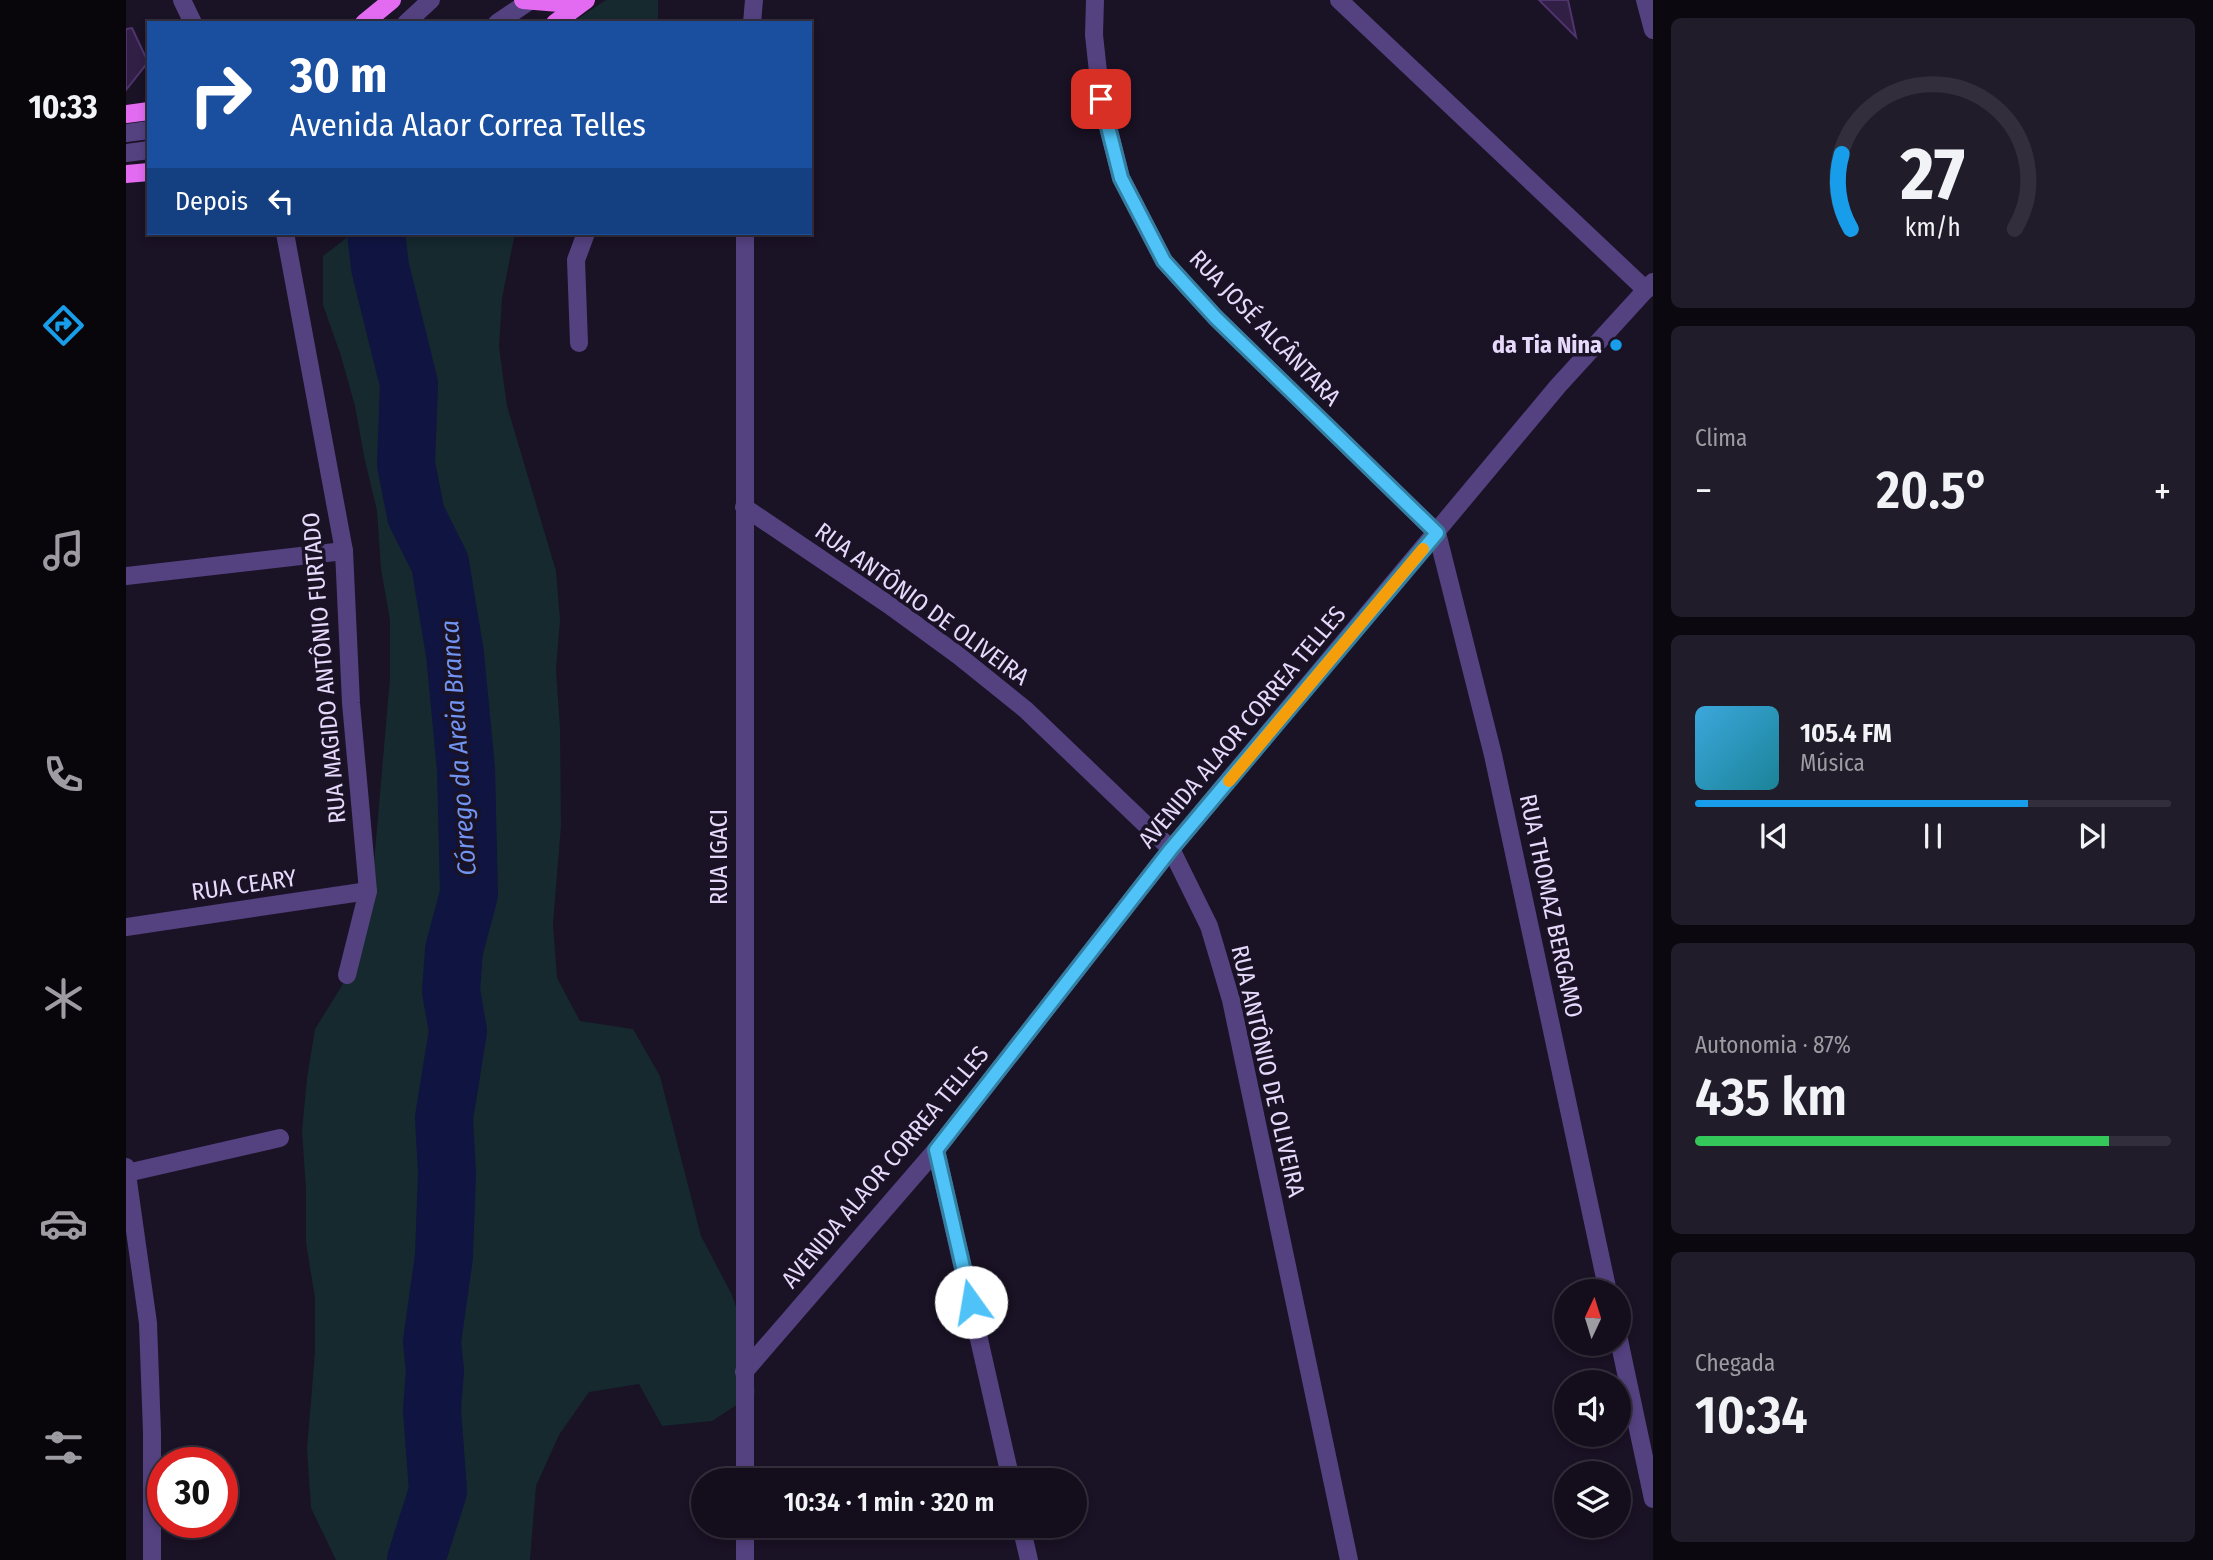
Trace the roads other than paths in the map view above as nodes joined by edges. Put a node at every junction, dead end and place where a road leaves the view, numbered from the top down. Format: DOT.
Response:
graph roads {
  1 [pos="182,0"];
  2 [pos="392,0"];
  3 [pos="431,0"];
  4 [pos="583,0"];
  5 [pos="754,0"];
  6 [pos="1095,0"];
  7 [pos="1339,0"];
  8 [pos="1645,0"];
  9 [pos="528,1"];
  10 [pos="192,21"];
  11 [pos="366,21"];
  12 [pos="408,21"];
  13 [pos="500,21"];
  14 [pos="557,21"];
  15 [pos="752,21"];
  16 [pos="1653,30"];
  17 [pos="147,111"];
  18 [pos="126,114"];
  19 [pos="147,130"];
  20 [pos="126,133"];
  21 [pos="147,150"];
  22 [pos="126,153"];
  23 [pos="147,172"];
  24 [pos="126,174"];
  25 [pos="285,235"];
  26 [pos="585,235"];
  27 [pos="745,235"];
  28 [pos="1650,286"];
  29 [pos="579,343"];
  30 [pos="744,507"];
  31 [pos="1437,533"];
  32 [pos="344,551"];
  33 [pos="126,576"];
  34 [pos="1171,849"];
  35 [pos="368,891"];
  36 [pos="126,927"];
  37 [pos="347,975"];
  38 [pos="280,1138"];
  39 [pos="936,1150"];
  40 [pos="126,1170"];
  41 [pos="1605,1279"];
  42 [pos="1623,1356"];
  43 [pos="744,1372"];
  44 [pos="745,1468"];
  45 [pos="1008,1468"];
  46 [pos="1653,1499"];
  47 [pos="745,1538"];
  48 [pos="1024,1538"];
  49 [pos="152,1560"];
  50 [pos="745,1560"];
  51 [pos="1029,1560"];
  52 [pos="1349,1560"];
  1 -- 10 [label="street"];
  2 -- 11 [label="main road"];
  3 -- 12 [label="street"];
  4 -- 9 [label="main road"];
  4 -- 14 [label="main road"];
  5 -- 15 [label="street"];
  6 -- 31 [label="street, RUA JOSÉ ALCÂNTARA"];
  7 -- 28 [label="street"];
  8 -- 16 [label="street"];
  9 -- 13 [label="street"];
  17 -- 18 [label="main road"];
  19 -- 20 [label="street"];
  21 -- 22 [label="street"];
  23 -- 24 [label="main road"];
  25 -- 32 [label="street, RUA MAGIDO ANTÔNIO FURTADO"];
  26 -- 29 [label="street"];
  27 -- 30 [label="street, RUA IGACI"];
  28 -- 31 [label="street, AVENIDA ALAOR CORREA TELLES"];
  30 -- 34 [label="street, RUA ANTÔNIO DE OLIVEIRA"];
  30 -- 43 [label="street, RUA IGACI"];
  31 -- 34 [label="street, AVENIDA ALAOR CORREA TELLES"];
  31 -- 41 [label="street, RUA THOMAZ BERGAMO"];
  32 -- 33 [label="street"];
  32 -- 35 [label="street, RUA MAGIDO ANTÔNIO FURTADO"];
  34 -- 39 [label="street, AVENIDA ALAOR CORREA TELLES"];
  34 -- 52 [label="street, RUA ANTÔNIO DE OLIVEIRA"];
  35 -- 36 [label="street, RUA CEARY"];
  35 -- 37 [label="street, RUA MAGIDO ANTÔNIO FURTADO"];
  38 -- 40 [label="street"];
  39 -- 43 [label="street, AVENIDA ALAOR CORREA TELLES"];
  39 -- 45 [label="street"];
  40 -- 49 [label="street"];
  42 -- 46 [label="street"];
  43 -- 44 [label="street, RUA IGACI"];
  47 -- 50 [label="street"];
  48 -- 51 [label="street"];
}
